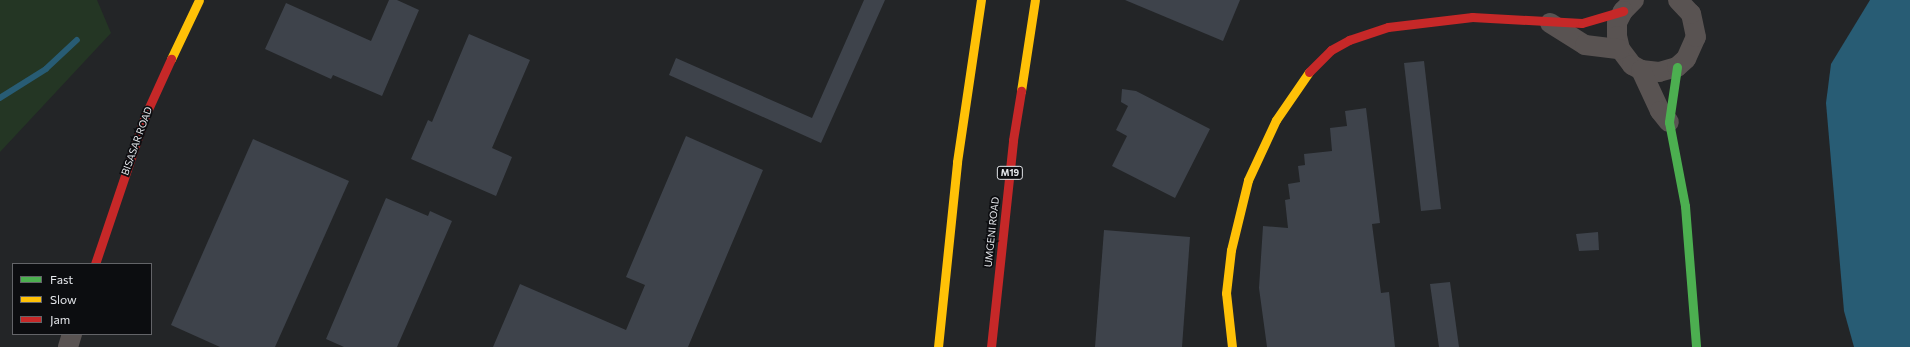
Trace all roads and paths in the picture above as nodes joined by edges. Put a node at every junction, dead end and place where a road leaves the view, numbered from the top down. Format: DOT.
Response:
graph roads {
  1 [pos="199,0"];
  2 [pos="981,0"];
  3 [pos="1035,0"];
  4 [pos="1678,0"];
  5 [pos="1628,6"];
  6 [pos="1550,23"];
  7 [pos="1620,49"];
  8 [pos="1677,67"];
  9 [pos="1641,70"];
  10 [pos="1669,122"];
  11 [pos="95,263"];
  12 [pos="72,335"];
  13 [pos="68,347"];
  14 [pos="938,347"];
  15 [pos="991,347"];
  16 [pos="1232,347"];
  17 [pos="1696,347"];
  1 -- 11 [label="main road, BISASAR ROAD"];
  2 -- 14 [label="main road"];
  3 -- 15 [label="main road, UMGENI ROAD / M19"];
  4 -- 8 [label="street"];
  5 -- 6 [label="main road"];
  5 -- 7 [label="street"];
  6 -- 7 [label="street"];
  6 -- 16 [label="main road"];
  7 -- 9 [label="street"];
  8 -- 9 [label="street"];
  8 -- 10 [label="main road"];
  9 -- 10 [label="street"];
  10 -- 17 [label="main road"];
  12 -- 13 [label="street"];
}
